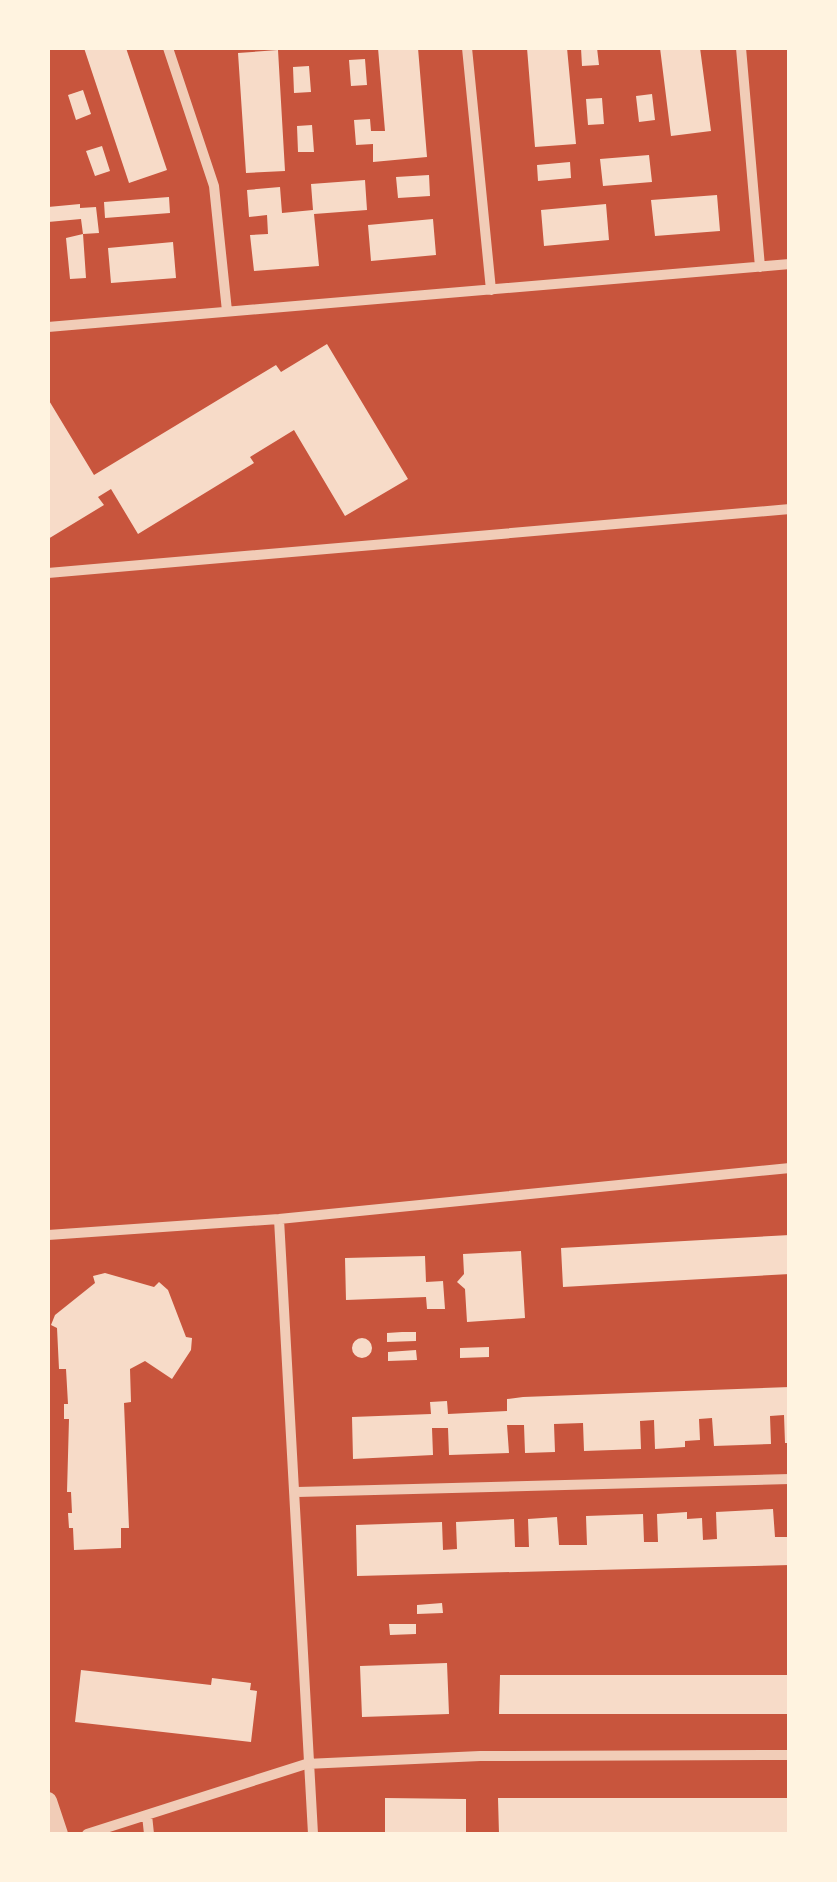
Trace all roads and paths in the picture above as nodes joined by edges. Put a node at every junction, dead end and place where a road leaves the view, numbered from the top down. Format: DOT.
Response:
graph roads {
  1 [pos="168,48"];
  2 [pos="467,48"];
  3 [pos="742,48"];
  4 [pos="790,264"];
  5 [pos="760,267"];
  6 [pos="492,290"];
  7 [pos="227,311"];
  8 [pos="48,327"];
  9 [pos="790,510"];
  10 [pos="48,573"];
  11 [pos="790,1168"];
  12 [pos="279,1219"];
  13 [pos="48,1235"];
  14 [pos="790,1479"];
  15 [pos="297,1492"];
  16 [pos="790,1755"];
  17 [pos="306,1764"];
  18 [pos="48,1801"];
  19 [pos="147,1815"];
  20 [pos="59,1834"];
  21 [pos="87,1834"];
  22 [pos="149,1834"];
  23 [pos="312,1834"];
  1 -- 7 [label="street"];
  2 -- 6 [label="street"];
  3 -- 5 [label="street"];
  4 -- 5 [label="street"];
  5 -- 6 [label="street"];
  6 -- 7 [label="street"];
  7 -- 8 [label="street"];
  9 -- 10 [label="street"];
  11 -- 12 [label="street"];
  12 -- 13 [label="street"];
  12 -- 15 [label="street"];
  14 -- 15 [label="street"];
  15 -- 17 [label="street"];
  16 -- 17 [label="street"];
  17 -- 19 [label="street"];
  17 -- 23 [label="street"];
  18 -- 20 [label="street"];
  19 -- 21 [label="street"];
  19 -- 22 [label="street"];
}
